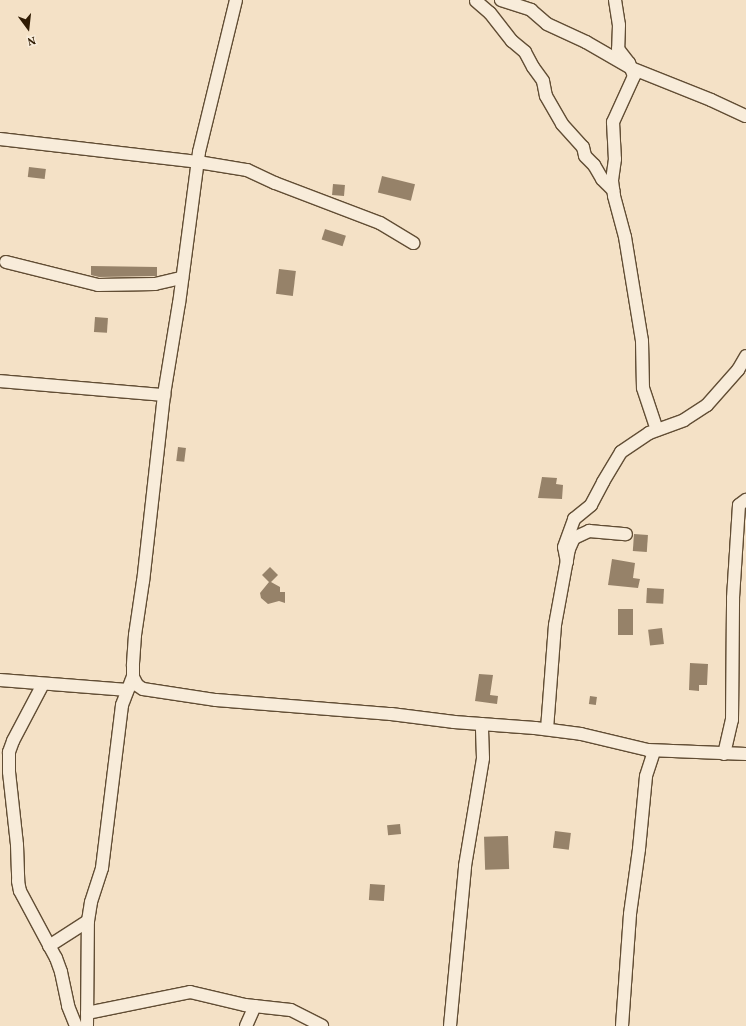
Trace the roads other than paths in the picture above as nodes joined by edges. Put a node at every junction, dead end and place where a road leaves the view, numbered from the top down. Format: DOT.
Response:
graph roads {
  1 [pos="236,0"];
  2 [pos="476,0"];
  3 [pos="500,0"];
  4 [pos="616,0"];
  5 [pos="631,68"];
  6 [pos="746,116"];
  7 [pos="0,139"];
  8 [pos="198,162"];
  9 [pos="613,190"];
  10 [pos="413,243"];
  11 [pos="6,262"];
  12 [pos="182,278"];
  13 [pos="746,356"];
  14 [pos="0,381"];
  15 [pos="164,395"];
  16 [pos="657,430"];
  17 [pos="746,500"];
  18 [pos="626,534"];
  19 [pos="567,562"];
  20 [pos="133,677"];
  21 [pos="0,680"];
  22 [pos="43,684"];
  23 [pos="128,690"];
  24 [pos="482,724"];
  25 [pos="547,729"];
  26 [pos="654,751"];
  27 [pos="724,754"];
  28 [pos="746,754"];
  29 [pos="88,921"];
  30 [pos="49,946"];
  31 [pos="256,1006"];
  32 [pos="87,1013"];
  33 [pos="76,1026"];
  34 [pos="87,1026"];
  35 [pos="246,1026"];
  36 [pos="322,1026"];
  37 [pos="450,1026"];
  38 [pos="622,1026"];
  1 -- 8 [label="street"];
  2 -- 9 [label="street"];
  3 -- 5 [label="street"];
  4 -- 5 [label="street"];
  5 -- 6 [label="street"];
  5 -- 9 [label="street"];
  7 -- 8 [label="street"];
  8 -- 10 [label="street"];
  8 -- 12 [label="street"];
  9 -- 16 [label="street"];
  11 -- 12 [label="street"];
  12 -- 15 [label="street"];
  13 -- 16 [label="street"];
  14 -- 15 [label="street"];
  15 -- 20 [label="street"];
  16 -- 19 [label="street"];
  17 -- 27 [label="street"];
  18 -- 19 [label="street"];
  19 -- 25 [label="street"];
  20 -- 23 [label="street"];
  20 -- 24 [label="street"];
  21 -- 22 [label="street"];
  22 -- 23 [label="street"];
  22 -- 30 [label="street"];
  23 -- 29 [label="street"];
  24 -- 25 [label="street"];
  24 -- 37 [label="street"];
  25 -- 26 [label="street"];
  26 -- 27 [label="street"];
  26 -- 38 [label="street"];
  27 -- 28 [label="street"];
  29 -- 30 [label="street"];
  29 -- 32 [label="street"];
  30 -- 33 [label="street"];
  31 -- 32 [label="street"];
  31 -- 35 [label="street"];
  31 -- 36 [label="street"];
  32 -- 34 [label="street"];
}
